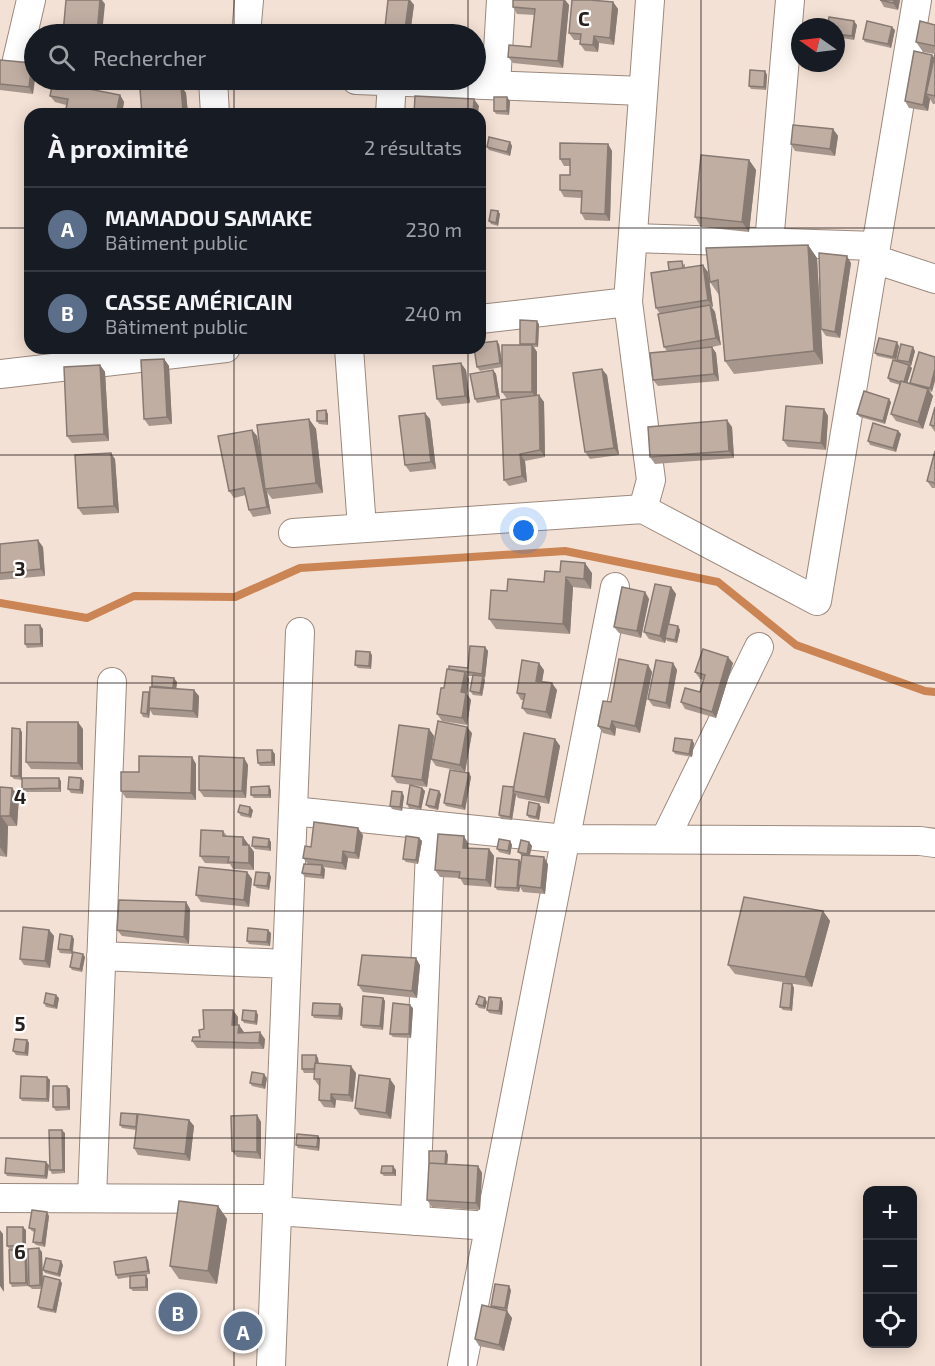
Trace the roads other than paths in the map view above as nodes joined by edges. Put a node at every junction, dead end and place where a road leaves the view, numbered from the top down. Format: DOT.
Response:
graph roads {
  1 [pos="31,0"];
  2 [pos="249,0"];
  3 [pos="501,0"];
  4 [pos="650,0"];
  5 [pos="790,0"];
  6 [pos="917,0"];
  7 [pos="25,24"];
  8 [pos="247,24"];
  9 [pos="24,30"];
  10 [pos="17,60"];
  11 [pos="486,85"];
  12 [pos="496,85"];
  13 [pos="214,90"];
  14 [pos="391,90"];
  15 [pos="643,91"];
  16 [pos="215,108"];
  17 [pos="390,108"];
  18 [pos="633,238"];
  19 [pos="769,243"];
  20 [pos="875,253"];
  21 [pos="935,279"];
  22 [pos="628,302"];
  23 [pos="486,318"];
  24 [pos="174,354"];
  25 [pos="349,354"];
  26 [pos="0,374"];
  27 [pos="643,509"];
  28 [pos="362,528"];
  29 [pos="293,533"];
  30 [pos="615,587"];
  31 [pos="300,632"];
  32 [pos="759,647"];
  33 [pos="112,682"];
  34 [pos="293,811"];
  35 [pos="430,825"];
  36 [pos="565,839"];
  37 [pos="665,839"];
  38 [pos="935,843"];
  39 [pos="101,956"];
  40 [pos="287,964"];
  41 [pos="0,1198"];
  42 [pos="92,1198"];
  43 [pos="277,1205"];
  44 [pos="415,1221"];
  45 [pos="489,1226"];
  46 [pos="271,1366"];
  47 [pos="462,1366"];
  1 -- 7 [label="street"];
  2 -- 8 [label="street"];
  3 -- 12 [label="street"];
  4 -- 15 [label="street"];
  5 -- 19 [label="street"];
  6 -- 20 [label="street"];
  9 -- 10 [label="street"];
  11 -- 12 [label="street"];
  12 -- 15 [label="street"];
  13 -- 16 [label="street"];
  14 -- 17 [label="street"];
  15 -- 18 [label="street"];
  18 -- 19 [label="street"];
  18 -- 22 [label="street"];
  19 -- 20 [label="street"];
  20 -- 21 [label="street"];
  20 -- 27 [label="street"];
  22 -- 23 [label="street"];
  22 -- 27 [label="street"];
  24 -- 26 [label="street"];
  25 -- 28 [label="street"];
  27 -- 28 [label="street"];
  28 -- 29 [label="street"];
  30 -- 36 [label="street"];
  31 -- 34 [label="street"];
  32 -- 37 [label="street"];
  33 -- 39 [label="street"];
  34 -- 35 [label="street"];
  34 -- 40 [label="street"];
  35 -- 36 [label="street"];
  35 -- 44 [label="street"];
  36 -- 37 [label="street"];
  36 -- 45 [label="street"];
  37 -- 38 [label="street"];
  39 -- 40 [label="street"];
  39 -- 42 [label="street"];
  40 -- 43 [label="street"];
  41 -- 42 [label="street"];
  42 -- 43 [label="street"];
  43 -- 44 [label="street"];
  43 -- 46 [label="street"];
  44 -- 45 [label="street"];
  45 -- 47 [label="street"];
}
